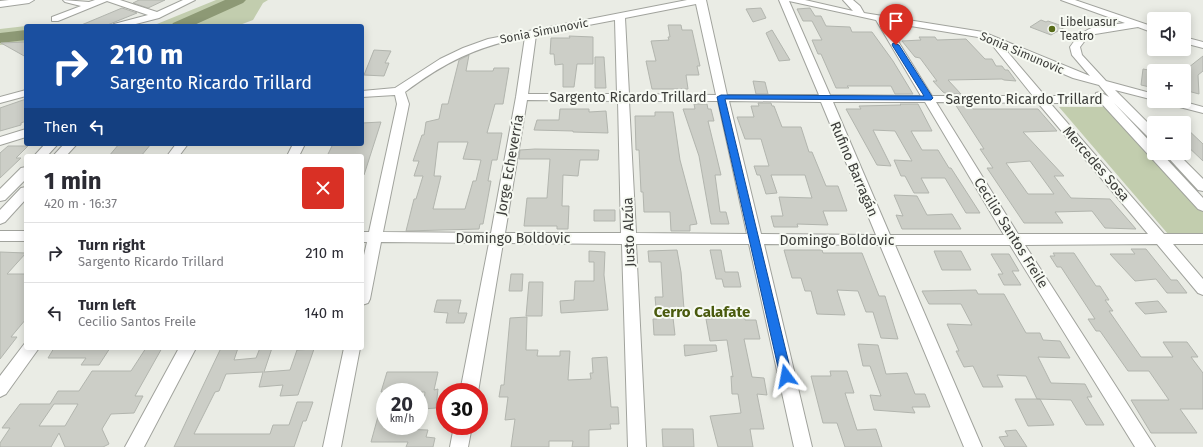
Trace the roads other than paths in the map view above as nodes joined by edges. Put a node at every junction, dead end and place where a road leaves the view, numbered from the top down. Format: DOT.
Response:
graph roads {
  1 [pos="29,0"];
  2 [pos="68,0"];
  3 [pos="103,0"];
  4 [pos="111,0"];
  5 [pos="190,0"];
  6 [pos="700,0"];
  7 [pos="784,0"];
  8 [pos="793,0"];
  9 [pos="848,0"];
  10 [pos="1066,0"];
  11 [pos="0,4"];
  12 [pos="90,5"];
  13 [pos="860,15"];
  14 [pos="156,16"];
  15 [pos="620,17"];
  16 [pos="879,18"];
  17 [pos="55,20"];
  18 [pos="125,24"];
  19 [pos="1139,24"];
  20 [pos="1147,27"];
  21 [pos="531,33"];
  22 [pos="991,37"];
  23 [pos="1191,38"];
  24 [pos="1191,42"];
  25 [pos="1203,42"];
  26 [pos="1203,45"];
  27 [pos="1088,79"];
  28 [pos="1102,83"];
  29 [pos="399,91"];
  30 [pos="24,94"];
  31 [pos="364,94"];
  32 [pos="1147,95"];
  33 [pos="623,96"];
  34 [pos="522,97"];
  35 [pos="721,97"];
  36 [pos="824,98"];
  37 [pos="929,98"];
  38 [pos="1040,98"];
  39 [pos="1103,98"];
  40 [pos="0,100"];
  41 [pos="1118,100"];
  42 [pos="1191,107"];
  43 [pos="1203,110"];
  44 [pos="1147,129"];
  45 [pos="24,134"];
  46 [pos="0,140"];
  47 [pos="50,146"];
  48 [pos="69,146"];
  49 [pos="42,154"];
  50 [pos="62,154"];
  51 [pos="1177,160"];
  52 [pos="24,173"];
  53 [pos="1203,187"];
  54 [pos="24,193"];
  55 [pos="0,197"];
  56 [pos="1203,206"];
  57 [pos="0,219"];
  58 [pos="0,236"];
  59 [pos="24,236"];
  60 [pos="368,237"];
  61 [pos="497,237"];
  62 [pos="630,239"];
  63 [pos="1014,239"];
  64 [pos="1161,239"];
  65 [pos="1203,239"];
  66 [pos="756,240"];
  67 [pos="884,240"];
  68 [pos="364,278"];
  69 [pos="1203,289"];
  70 [pos="29,350"];
  71 [pos="187,350"];
  72 [pos="352,350"];
  73 [pos="471,383"];
  74 [pos="0,389"];
  75 [pos="462,435"];
  76 [pos="134,447"];
  77 [pos="332,447"];
  78 [pos="460,447"];
  79 [pos="637,447"];
  80 [pos="803,447"];
  81 [pos="973,447"];
  82 [pos="1146,447"];
  1 -- 11 [label="street"];
  2 -- 12 [label="street"];
  3 -- 12 [label="street"];
  4 -- 14 [label="street"];
  5 -- 14 [label="street"];
  6 -- 15 [label="street, Sonia Simunovic"];
  6 -- 35 [label="street"];
  7 -- 36 [label="street, Rufino Barragán"];
  8 -- 13 [label="street, Sonia Simunovic"];
  9 -- 13 [label="street"];
  10 -- 19 [label="street"];
  12 -- 17 [label="street"];
  13 -- 16 [label="street, Sonia Simunovic"];
  14 -- 18 [label="street"];
  15 -- 21 [label="street, Sonia Simunovic"];
  15 -- 33 [label="street, Justo Alzúa"];
  16 -- 22 [label="street, Sonia Simunovic"];
  16 -- 37 [label="street, Cecilio Santos Freile"];
  19 -- 20 [label="street"];
  19 -- 28 [label="street"];
  21 -- 29 [label="street, Sonia Simunovic"];
  21 -- 34 [label="street, Jorge Echeverría"];
  22 -- 27 [label="street, Sonia Simunovic"];
  22 -- 38 [label="street, Mercedes Sosa"];
  23 -- 25 [label="street"];
  24 -- 26 [label="street"];
  27 -- 28 [label="street, Sonia Simunovic"];
  27 -- 39 [label="street"];
  28 -- 32 [label="street, Sonia Simunovic"];
  28 -- 41 [label="street"];
  29 -- 31 [label="street"];
  29 -- 60 [label="street"];
  30 -- 40 [label="street"];
  33 -- 34 [label="street, Sargento Ricardo Trillard"];
  33 -- 35 [label="street, Sargento Ricardo Trillard"];
  33 -- 62 [label="street, Justo Alzúa"];
  34 -- 61 [label="street, Jorge Echeverría"];
  35 -- 36 [label="street, Sargento Ricardo Trillard"];
  35 -- 66 [label="street"];
  36 -- 37 [label="street, Sargento Ricardo Trillard"];
  36 -- 67 [label="street, Rufino Barragán"];
  37 -- 38 [label="street, Sargento Ricardo Trillard"];
  37 -- 63 [label="street, Cecilio Santos Freile"];
  38 -- 39 [label="street, Sargento Ricardo Trillard"];
  38 -- 64 [label="street, Mercedes Sosa"];
  39 -- 41 [label="street, Sargento Ricardo Trillard"];
  39 -- 56 [label="street"];
  41 -- 44 [label="street"];
  42 -- 43 [label="street"];
  45 -- 46 [label="street"];
  47 -- 49 [label="street"];
  48 -- 50 [label="street"];
  51 -- 53 [label="street"];
  52 -- 55 [label="street"];
  54 -- 57 [label="street"];
  58 -- 59 [label="street"];
  60 -- 61 [label="street, Domingo Boldovic"];
  60 -- 68 [label="street"];
  61 -- 62 [label="street, Domingo Boldovic"];
  61 -- 73 [label="street, Jorge Echeverría"];
  62 -- 66 [label="street, Domingo Boldovic"];
  62 -- 79 [label="street, Justo Alzúa"];
  63 -- 64 [label="street, Domingo Boldovic"];
  63 -- 67 [label="street, Domingo Boldovic"];
  63 -- 82 [label="street, Cecilio Santos Freile"];
  64 -- 65 [label="street, Domingo Boldovic"];
  64 -- 69 [label="street, Mercedes Sosa"];
  66 -- 67 [label="street, Domingo Boldovic"];
  66 -- 80 [label="street"];
  67 -- 81 [label="street, Rufino Barragán"];
  70 -- 74 [label="street"];
  71 -- 76 [label="street"];
  72 -- 77 [label="street"];
  75 -- 78 [label="street"];
}
